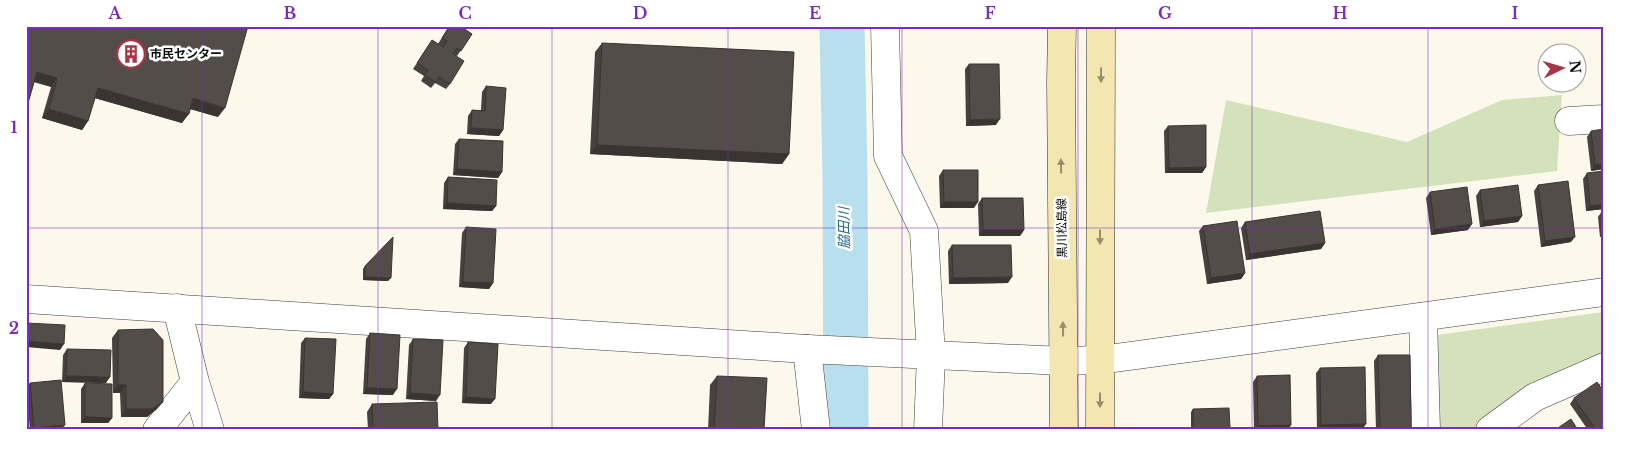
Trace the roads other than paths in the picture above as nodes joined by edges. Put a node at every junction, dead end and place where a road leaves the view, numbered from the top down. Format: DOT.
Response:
graph roads {
  1 [pos="885,26"];
  2 [pos="1062,26"];
  3 [pos="1101,26"];
  4 [pos="1604,119"];
  5 [pos="1569,121"];
  6 [pos="1604,292"];
  7 [pos="26,299"];
  8 [pos="177,308"];
  9 [pos="1423,317"];
  10 [pos="807,349"];
  11 [pos="931,356"];
  12 [pos="1100,360"];
  13 [pos="1063,361"];
  14 [pos="1604,367"];
  15 [pos="195,382"];
  16 [pos="157,430"];
  17 [pos="210,430"];
  18 [pos="816,430"];
  19 [pos="928,430"];
  20 [pos="1064,430"];
  21 [pos="1100,430"];
  22 [pos="1426,430"];
  23 [pos="1490,430"];
  1 -- 11 [label="street"];
  13 -- 2 [label="main road, 黒川松島線, one-way"];
  3 -- 12 [label="main road, one-way"];
  4 -- 5 [label="street"];
  6 -- 9 [label="street"];
  7 -- 8 [label="street"];
  8 -- 10 [label="street"];
  8 -- 15 [label="street"];
  9 -- 12 [label="street"];
  9 -- 22 [label="street"];
  10 -- 11 [label="street"];
  10 -- 18 [label="street"];
  11 -- 13 [label="street"];
  11 -- 19 [label="street"];
  12 -- 13 [label="street"];
  12 -- 21 [label="main road, one-way"];
  13 -- 20 [label="main road, 黒川松島線"];
  14 -- 23 [label="street"];
  15 -- 16 [label="street"];
  15 -- 17 [label="street"];
}
